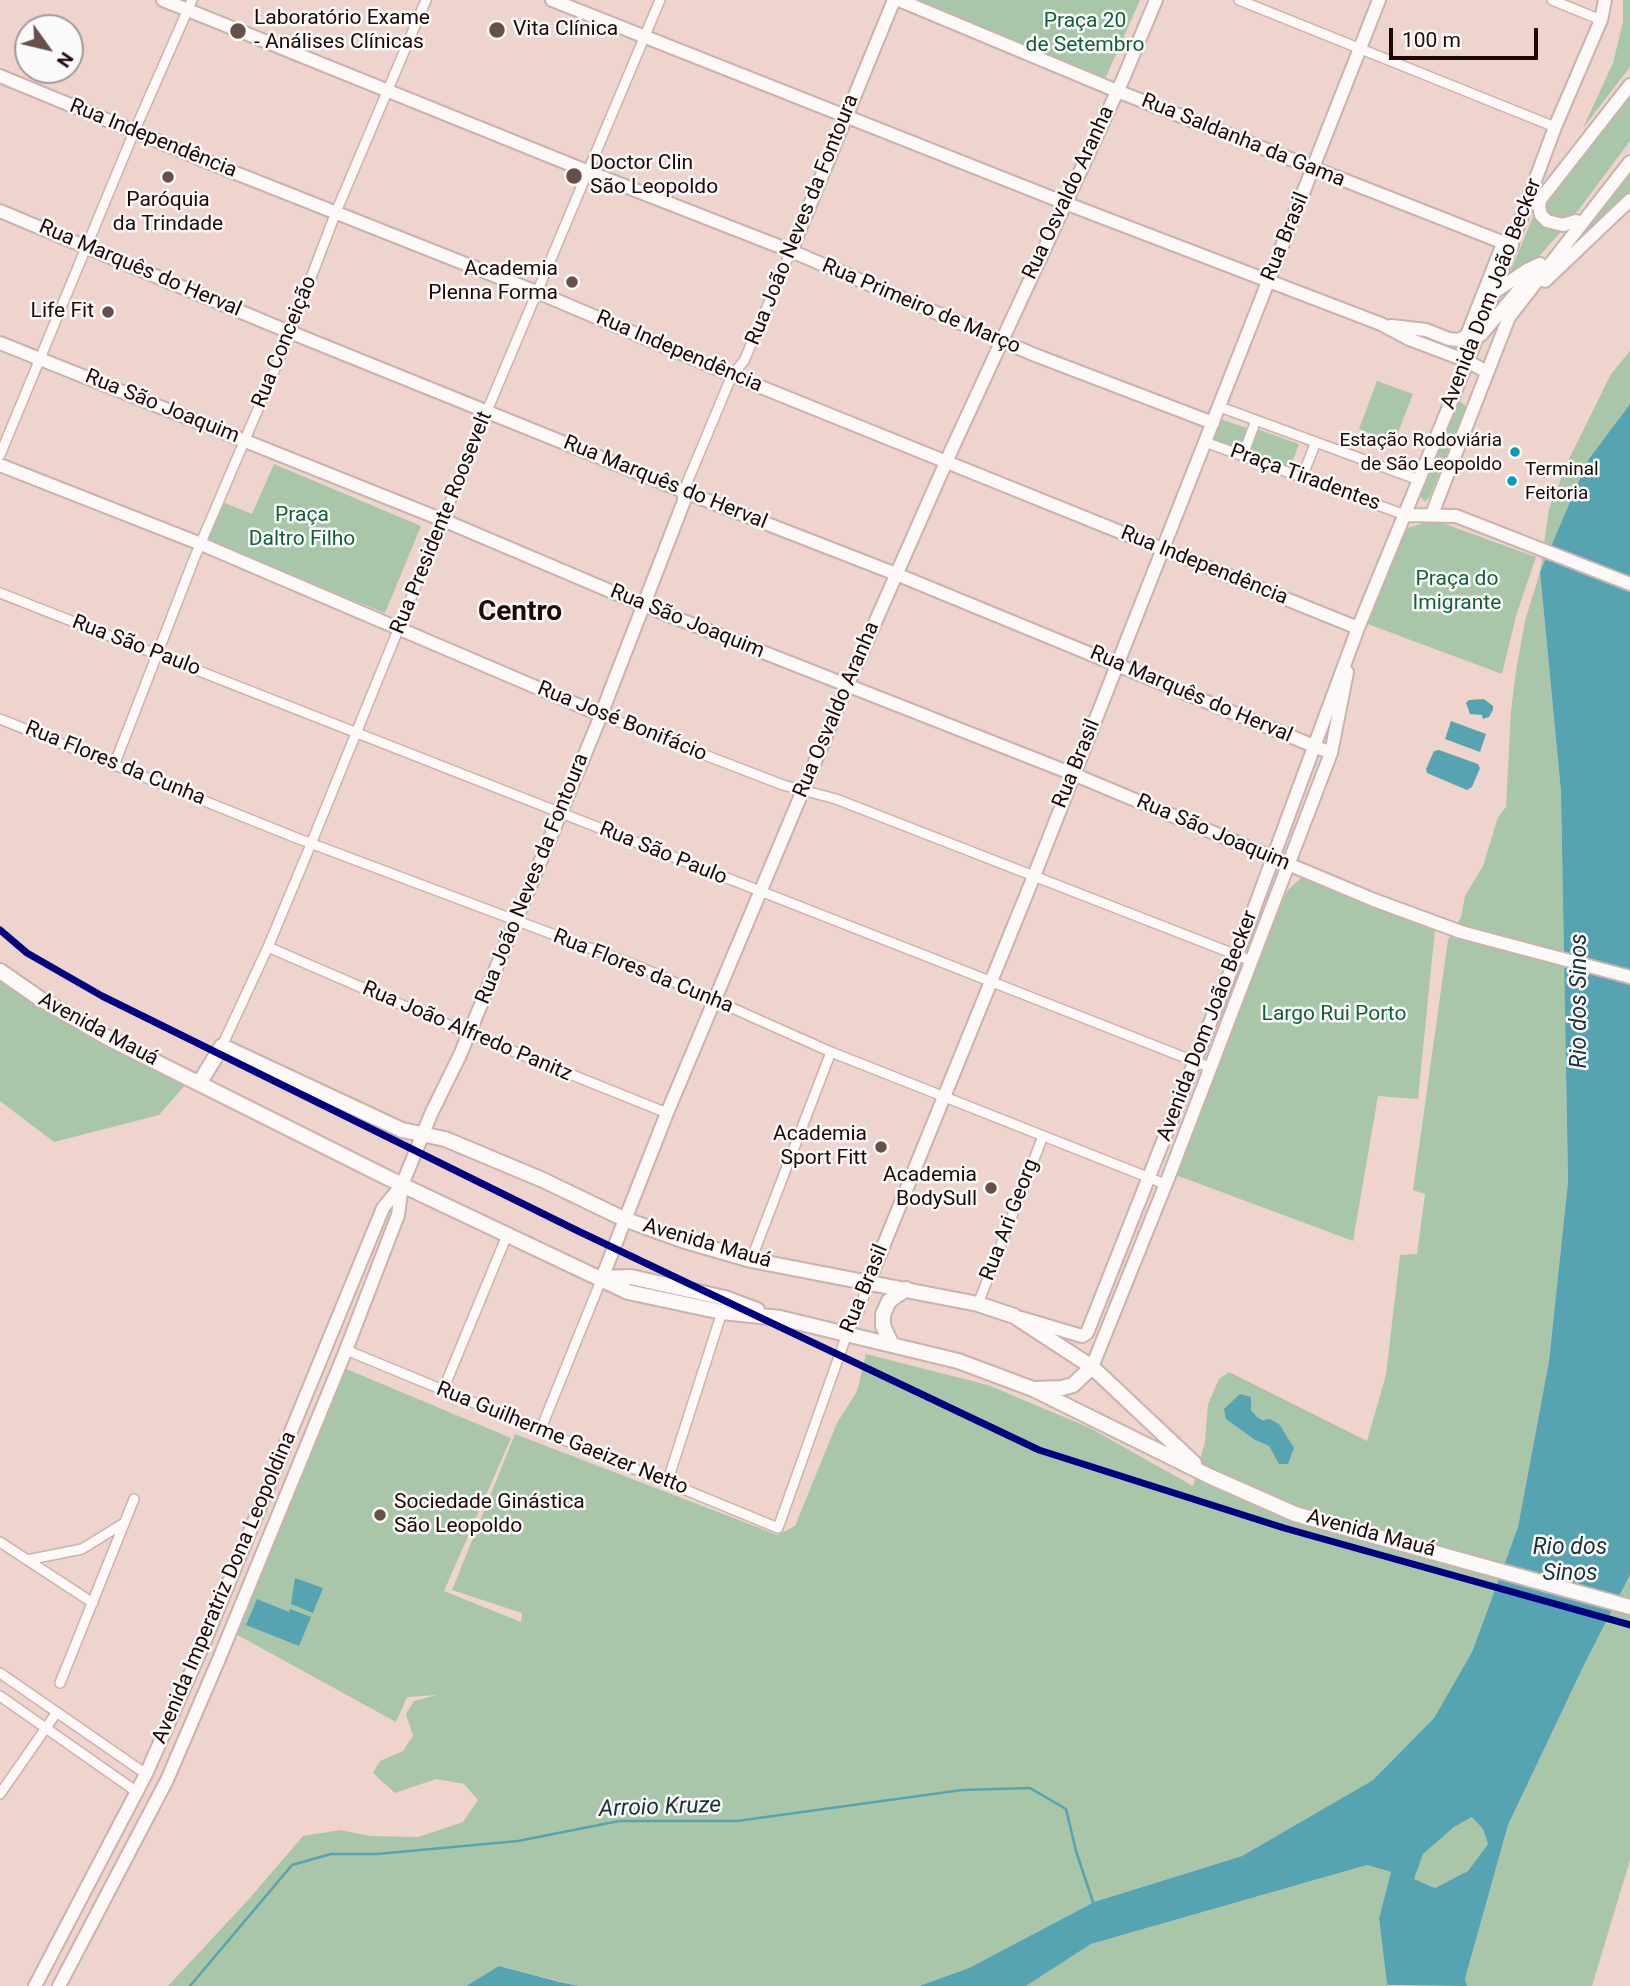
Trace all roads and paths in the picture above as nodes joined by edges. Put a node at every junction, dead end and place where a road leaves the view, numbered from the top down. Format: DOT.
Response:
graph roads {
  1 [pos="163,0"];
  2 [pos="426,0"];
  3 [pos="552,0"];
  4 [pos="660,0"];
  5 [pos="896,0"];
  6 [pos="1156,0"];
  7 [pos="1239,0"];
  8 [pos="1379,0"];
  9 [pos="1552,0"];
  10 [pos="1605,0"];
  11 [pos="190,5"];
  12 [pos="1601,20"];
  13 [pos="645,37"];
  14 [pos="1359,50"];
  15 [pos="0,76"];
  16 [pos="1630,85"];
  17 [pos="387,91"];
  18 [pos="1117,91"];
  19 [pos="845,116"];
  20 [pos="1555,127"];
  21 [pos="134,132"];
  22 [pos="1630,150"];
  23 [pos="1630,162"];
  24 [pos="1314,168"];
  25 [pos="589,172"];
  26 [pos="1630,200"];
  27 [pos="1065,203"];
  28 [pos="0,211"];
  29 [pos="336,212"];
  30 [pos="1576,221"];
  31 [pos="1488,237"];
  32 [pos="1508,244"];
  33 [pos="86,245"];
  34 [pos="791,251"];
  35 [pos="1496,263"];
  36 [pos="1540,264"];
  37 [pos="1268,279"];
  38 [pos="538,293"];
  39 [pos="1494,293"];
  40 [pos="1477,309"];
  41 [pos="1514,310"];
  42 [pos="1381,324"];
  43 [pos="290,332"];
  44 [pos="1001,341"];
  45 [pos="1475,342"];
  46 [pos="0,343"];
  47 [pos="39,358"];
  48 [pos="1467,361"];
  49 [pos="1488,372"];
  50 [pos="732,375"];
  51 [pos="1457,386"];
  52 [pos="1480,390"];
  53 [pos="1220,407"];
  54 [pos="487,411"];
  55 [pos="1255,420"];
  56 [pos="1213,423"];
  57 [pos="244,439"];
  58 [pos="1205,442"];
  59 [pos="1316,442"];
  60 [pos="0,455"];
  61 [pos="1243,455"];
  62 [pos="946,461"];
  63 [pos="0,466"];
  64 [pos="1303,477"];
  65 [pos="1419,480"];
  66 [pos="684,490"];
  67 [pos="1440,492"];
  68 [pos="1432,514"];
  69 [pos="1405,515"];
  70 [pos="1456,516"];
  71 [pos="443,520"];
  72 [pos="201,544"];
  73 [pos="1163,549"];
  74 [pos="896,574"];
  75 [pos="1630,584"];
  76 [pos="0,593"];
  77 [pos="643,605"];
  78 [pos="1357,628"];
  79 [pos="399,630"];
  80 [pos="1352,645"];
  81 [pos="157,653"];
  82 [pos="1117,664"];
  83 [pos="847,686"];
  84 [pos="601,715"];
  85 [pos="0,719"];
  86 [pos="356,734"];
  87 [pos="1314,746"];
  88 [pos="1331,753"];
  89 [pos="115,763"];
  90 [pos="1073,774"];
  91 [pos="802,789"];
  92 [pos="560,813"];
  93 [pos="311,844"];
  94 [pos="1273,858"];
  95 [pos="1287,864"];
  96 [pos="1034,876"];
  97 [pos="759,892"];
  98 [pos="516,921"];
  99 [pos="268,947"];
  100 [pos="1237,955"];
  101 [pos="1252,961"];
  102 [pos="0,971"];
  103 [pos="1630,977"];
  104 [pos="991,981"];
  105 [pos="715,999"];
  106 [pos="469,1034"];
  107 [pos="222,1045"];
  108 [pos="831,1052"];
  109 [pos="1194,1061"];
  110 [pos="1209,1067"];
  111 [pos="200,1082"];
  112 [pos="944,1097"];
  113 [pos="667,1114"];
  114 [pos="422,1136"];
  115 [pos="1043,1136"];
  116 [pos="1148,1177"];
  117 [pos="1166,1184"];
  118 [pos="402,1185"];
  119 [pos="624,1219"];
  120 [pos="508,1233"];
  121 [pos="751,1260"];
  122 [pos="602,1278"];
  123 [pos="869,1281"];
  124 [pos="906,1289"];
  125 [pos="978,1304"];
  126 [pos="722,1312"];
  127 [pos="1014,1316"];
  128 [pos="780,1318"];
  129 [pos="847,1334"];
  130 [pos="892,1345"];
  131 [pos="346,1350"];
  132 [pos="1092,1367"];
  133 [pos="1034,1389"];
  134 [pos="443,1391"];
  135 [pos="540,1431"];
  136 [pos="1209,1476"];
  137 [pos="667,1483"];
  138 [pos="134,1499"];
  139 [pos="125,1522"];
  140 [pos="778,1528"];
  141 [pos="250,1531"];
  142 [pos="269,1536"];
  143 [pos="0,1542"];
  144 [pos="27,1560"];
  145 [pos="93,1603"];
  146 [pos="1630,1607"];
  147 [pos="0,1673"];
  148 [pos="60,1684"];
  149 [pos="0,1696"];
  150 [pos="57,1712"];
  151 [pos="46,1728"];
  152 [pos="146,1774"];
  153 [pos="137,1792"];
  154 [pos="0,1794"];
  155 [pos="35,1986"];
  156 [pos="59,1986"];
  1 -- 11 [label="street, Rua Primeiro de Março"];
  2 -- 17 [label="street, Rua Conceição"];
  3 -- 13 [label="street"];
  4 -- 13 [label="street, Rua Presidente Roosevelt"];
  5 -- 18 [label="street, Rua Saldanha da Gama"];
  5 -- 19 [label="street, Rua João Neves da Fontoura"];
  6 -- 18 [label="street, Rua Osvaldo Aranha"];
  7 -- 14 [label="street"];
  8 -- 14 [label="street, Rua Brasil"];
  9 -- 12 [label="street"];
  10 -- 12 [label="street, Avenida Dom João Becker"];
  11 -- 17 [label="street, Rua Primeiro de Março"];
  11 -- 21 [label="street"];
  12 -- 20 [label="street, Avenida Dom João Becker"];
  13 -- 19 [label="street"];
  13 -- 25 [label="street, Rua Presidente Roosevelt"];
  14 -- 20 [label="street"];
  14 -- 24 [label="street, Rua Brasil"];
  15 -- 21 [label="street, Rua Independência"];
  16 -- 30 [label="street"];
  17 -- 25 [label="street, Rua Primeiro de Março"];
  17 -- 29 [label="street, Rua Conceição"];
  18 -- 24 [label="street, Rua Saldanha da Gama"];
  18 -- 27 [label="street, Rua Osvaldo Aranha"];
  19 -- 27 [label="street"];
  19 -- 34 [label="street, Rua João Neves da Fontoura"];
  20 -- 32 [label="street, Avenida Dom João Becker"];
  21 -- 29 [label="street, Rua Independência"];
  21 -- 33 [label="street"];
  22 -- 30 [label="street"];
  23 -- 41 [label="street"];
  24 -- 31 [label="street, Rua Saldanha da Gama"];
  24 -- 37 [label="street, Rua Brasil"];
  25 -- 34 [label="street, Rua Primeiro de Março"];
  25 -- 38 [label="street, Rua Presidente Roosevelt"];
  26 -- 41 [label="street"];
  27 -- 37 [label="street"];
  27 -- 44 [label="street, Rua Osvaldo Aranha"];
  28 -- 33 [label="street, Rua Marquês do Herval"];
  29 -- 38 [label="street, Rua Independência"];
  29 -- 43 [label="street, Rua Conceição"];
  30 -- 36 [label="street"];
  31 -- 32 [label="street, Rua Saldanha da Gama"];
  31 -- 35 [label="street"];
  32 -- 35 [label="street"];
  32 -- 39 [label="street, Avenida Dom João Becker"];
  33 -- 43 [label="street, Rua Marquês do Herval"];
  33 -- 47 [label="street"];
  34 -- 44 [label="street, Rua Primeiro de Março"];
  34 -- 50 [label="street, Rua João Neves da Fontoura"];
  35 -- 40 [label="street"];
  36 -- 39 [label="street"];
  36 -- 45 [label="street"];
  37 -- 42 [label="street"];
  37 -- 53 [label="street, Rua Brasil"];
  38 -- 50 [label="street, Rua Independência"];
  38 -- 54 [label="street, Rua Presidente Roosevelt"];
  39 -- 40 [label="street"];
  39 -- 45 [label="street, Avenida Dom João Becker"];
  40 -- 42 [label="street"];
  41 -- 49 [label="street, Avenida Dom João Becker"];
  42 -- 48 [label="street"];
  43 -- 54 [label="street, Rua Marquês do Herval"];
  43 -- 57 [label="street, Rua Conceição"];
  44 -- 56 [label="street, Rua Primeiro de Março"];
  44 -- 62 [label="street, Rua Osvaldo Aranha"];
  45 -- 48 [label="street, Avenida Dom João Becker"];
  46 -- 47 [label="street, Rua São Joaquim"];
  47 -- 57 [label="street, Rua São Joaquim"];
  47 -- 60 [label="street"];
  48 -- 49 [label="street"];
  48 -- 51 [label="street, Avenida Dom João Becker"];
  49 -- 52 [label="street, Avenida Dom João Becker"];
  50 -- 62 [label="street, Rua Independência"];
  50 -- 66 [label="street, Rua João Neves da Fontoura"];
  51 -- 52 [label="street"];
  51 -- 65 [label="street, Avenida Dom João Becker"];
  52 -- 67 [label="street, Avenida Dom João Becker"];
  53 -- 55 [label="street, Praça Tiradentes"];
  53 -- 56 [label="street, Rua Brasil"];
  54 -- 66 [label="street, Rua Marquês do Herval"];
  54 -- 71 [label="street, Rua Presidente Roosevelt"];
  55 -- 59 [label="street, Praça Tiradentes"];
  55 -- 61 [label="street"];
  56 -- 58 [label="street, Rua Brasil"];
  57 -- 71 [label="street, Rua São Joaquim"];
  57 -- 72 [label="street, Rua Conceição"];
  58 -- 61 [label="street, Praça Tiradentes"];
  58 -- 73 [label="street, Rua Brasil"];
  59 -- 64 [label="street"];
  59 -- 65 [label="street, Praça Tiradentes"];
  61 -- 64 [label="street, Praça Tiradentes"];
  62 -- 73 [label="street, Rua Independência"];
  62 -- 74 [label="street, Rua Osvaldo Aranha"];
  63 -- 72 [label="street, Rua José Bonifácio"];
  64 -- 69 [label="street, Praça Tiradentes"];
  65 -- 68 [label="street"];
  65 -- 69 [label="street, Avenida Dom João Becker"];
  66 -- 74 [label="street, Rua Marquês do Herval"];
  66 -- 77 [label="street, Rua João Neves da Fontoura"];
  67 -- 68 [label="street, Avenida Dom João Becker"];
  67 -- 70 [label="street"];
  68 -- 69 [label="street"];
  68 -- 70 [label="street"];
  69 -- 78 [label="street, Avenida Dom João Becker"];
  70 -- 75 [label="street"];
  71 -- 77 [label="street, Rua São Joaquim"];
  71 -- 79 [label="street, Rua Presidente Roosevelt"];
  72 -- 79 [label="street, Rua José Bonifácio"];
  72 -- 81 [label="street, Rua Conceição"];
  73 -- 78 [label="street, Rua Independência"];
  73 -- 82 [label="street, Rua Brasil"];
  74 -- 82 [label="street, Rua Marquês do Herval"];
  74 -- 83 [label="street, Rua Osvaldo Aranha"];
  76 -- 81 [label="street, Rua São Paulo"];
  77 -- 83 [label="street, Rua São Joaquim"];
  77 -- 84 [label="street, Rua João Neves da Fontoura"];
  78 -- 80 [label="street, Avenida Dom João Becker"];
  79 -- 84 [label="street, Rua José Bonifácio"];
  79 -- 86 [label="street, Rua Presidente Roosevelt"];
  80 -- 87 [label="street, Avenida Dom João Becker"];
  80 -- 88 [label="street, Avenida Dom João Becker"];
  81 -- 86 [label="street, Rua São Paulo"];
  81 -- 89 [label="street, Rua Conceição"];
  82 -- 87 [label="street, Rua Marquês do Herval"];
  82 -- 90 [label="street, Rua Brasil"];
  83 -- 90 [label="street, Rua São Joaquim"];
  83 -- 91 [label="street, Rua Osvaldo Aranha"];
  84 -- 91 [label="street, Rua José Bonifácio"];
  84 -- 92 [label="street, Rua João Neves da Fontoura"];
  85 -- 89 [label="street, Rua Flores da Cunha"];
  86 -- 92 [label="street, Rua São Paulo"];
  86 -- 93 [label="street, Rua Presidente Roosevelt"];
  87 -- 88 [label="street, Rua Marquês do Herval"];
  87 -- 94 [label="street, Avenida Dom João Becker"];
  88 -- 95 [label="street, Avenida Dom João Becker"];
  89 -- 93 [label="street, Rua Flores da Cunha"];
  90 -- 94 [label="street, Rua São Joaquim"];
  90 -- 96 [label="street, Rua Brasil"];
  91 -- 96 [label="street, Rua José Bonifácio"];
  91 -- 97 [label="street, Rua Osvaldo Aranha"];
  92 -- 97 [label="street, Rua São Paulo"];
  92 -- 98 [label="street, Rua João Neves da Fontoura"];
  93 -- 98 [label="street, Rua Flores da Cunha"];
  93 -- 99 [label="street, Rua Presidente Roosevelt"];
  94 -- 95 [label="street, Rua São Joaquim"];
  94 -- 100 [label="street, Avenida Dom João Becker"];
  95 -- 101 [label="street, Avenida Dom João Becker"];
  95 -- 103 [label="street, Rua São Joaquim"];
  96 -- 100 [label="street, Rua José Bonifácio"];
  96 -- 104 [label="street, Rua Brasil"];
  97 -- 104 [label="street, Rua São Paulo"];
  97 -- 105 [label="street, Rua Osvaldo Aranha"];
  98 -- 105 [label="street, Rua Flores da Cunha"];
  98 -- 106 [label="street, Rua João Neves da Fontoura"];
  99 -- 106 [label="street, Rua João Alfredo Panitz"];
  99 -- 107 [label="street, Rua Presidente Roosevelt"];
  100 -- 101 [label="street, Rua José Bonifácio"];
  100 -- 109 [label="street, Avenida Dom João Becker"];
  101 -- 110 [label="street, Avenida Dom João Becker"];
  102 -- 111 [label="main road, Avenida Mauá"];
  104 -- 109 [label="street, Rua São Paulo"];
  104 -- 112 [label="street, Rua Brasil"];
  105 -- 108 [label="street, Rua Flores da Cunha"];
  105 -- 113 [label="street, Rua Osvaldo Aranha"];
  106 -- 113 [label="street, Rua João Alfredo Panitz"];
  106 -- 114 [label="street, Rua João Neves da Fontoura"];
  107 -- 111 [label="main road"];
  107 -- 114 [label="main road, Avenida Mauá"];
  108 -- 112 [label="street, Rua Flores da Cunha"];
  108 -- 121 [label="street"];
  109 -- 110 [label="street, Rua São Paulo"];
  109 -- 116 [label="street, Avenida Dom João Becker"];
  110 -- 117 [label="street, Avenida Dom João Becker"];
  111 -- 118 [label="main road, Avenida Mauá"];
  112 -- 115 [label="street, Rua Flores da Cunha"];
  112 -- 123 [label="street, Rua Brasil"];
  113 -- 119 [label="street, Rua Osvaldo Aranha"];
  114 -- 118 [label="street, Avenida Imperatriz Dona Leopoldina"];
  114 -- 119 [label="main road, Avenida Mauá"];
  115 -- 116 [label="street, Rua Flores da Cunha"];
  115 -- 125 [label="street, Rua Ari Georg"];
  116 -- 117 [label="street, Rua Flores da Cunha"];
  116 -- 127 [label="street, Avenida Dom João Becker"];
  117 -- 132 [label="street, Avenida Dom João Becker"];
  118 -- 120 [label="main road, Avenida Mauá"];
  118 -- 131 [label="street, Avenida Imperatriz Dona Leopoldina"];
  118 -- 141 [label="street, Avenida Imperatriz Dona Leopoldina"];
  119 -- 121 [label="main road, Avenida Mauá"];
  119 -- 122 [label="street, Rua Osvaldo Aranha"];
  120 -- 122 [label="main road, Avenida Mauá"];
  120 -- 134 [label="street"];
  121 -- 123 [label="main road, Avenida Mauá"];
  122 -- 126 [label="main road, Avenida Mauá"];
  122 -- 128 [label="main road, Avenida Mauá"];
  122 -- 135 [label="street, Rua Osvaldo Aranha"];
  123 -- 124 [label="main road, Avenida Mauá"];
  123 -- 129 [label="street, Rua Brasil"];
  124 -- 125 [label="main road, Avenida Mauá"];
  124 -- 130 [label="main road"];
  125 -- 127 [label="main road, Avenida Mauá"];
  126 -- 128 [label="main road, Avenida Mauá"];
  126 -- 137 [label="street"];
  127 -- 132 [label="main road, Avenida Mauá"];
  128 -- 129 [label="main road, Avenida Mauá"];
  129 -- 130 [label="main road, Avenida Mauá"];
  129 -- 140 [label="street, Rua Brasil"];
  130 -- 133 [label="main road, Avenida Mauá"];
  131 -- 134 [label="street, Rua Guilherme Gaeizer Netto"];
  131 -- 142 [label="street, Avenida Imperatriz Dona Leopoldina"];
  132 -- 133 [label="main road"];
  132 -- 136 [label="main road, Avenida Mauá"];
  133 -- 136 [label="main road, Avenida Mauá"];
  134 -- 135 [label="street, Rua Guilherme Gaeizer Netto"];
  135 -- 137 [label="street, Rua Guilherme Gaeizer Netto"];
  136 -- 146 [label="main road, Avenida Mauá"];
  137 -- 140 [label="street, Rua Guilherme Gaeizer Netto"];
  138 -- 139 [label="street"];
  139 -- 144 [label="street"];
  139 -- 145 [label="street"];
  141 -- 142 [label="street"];
  141 -- 152 [label="street, Avenida Imperatriz Dona Leopoldina"];
  142 -- 156 [label="street, Avenida Imperatriz Dona Leopoldina"];
  143 -- 144 [label="street"];
  144 -- 145 [label="street"];
  145 -- 148 [label="street"];
  147 -- 150 [label="street"];
  149 -- 151 [label="street"];
  150 -- 151 [label="street"];
  150 -- 152 [label="street"];
  151 -- 153 [label="street"];
  151 -- 154 [label="street"];
  152 -- 153 [label="street, Avenida Imperatriz Dona Leopoldina"];
  153 -- 155 [label="street, Avenida Imperatriz Dona Leopoldina"];
}
